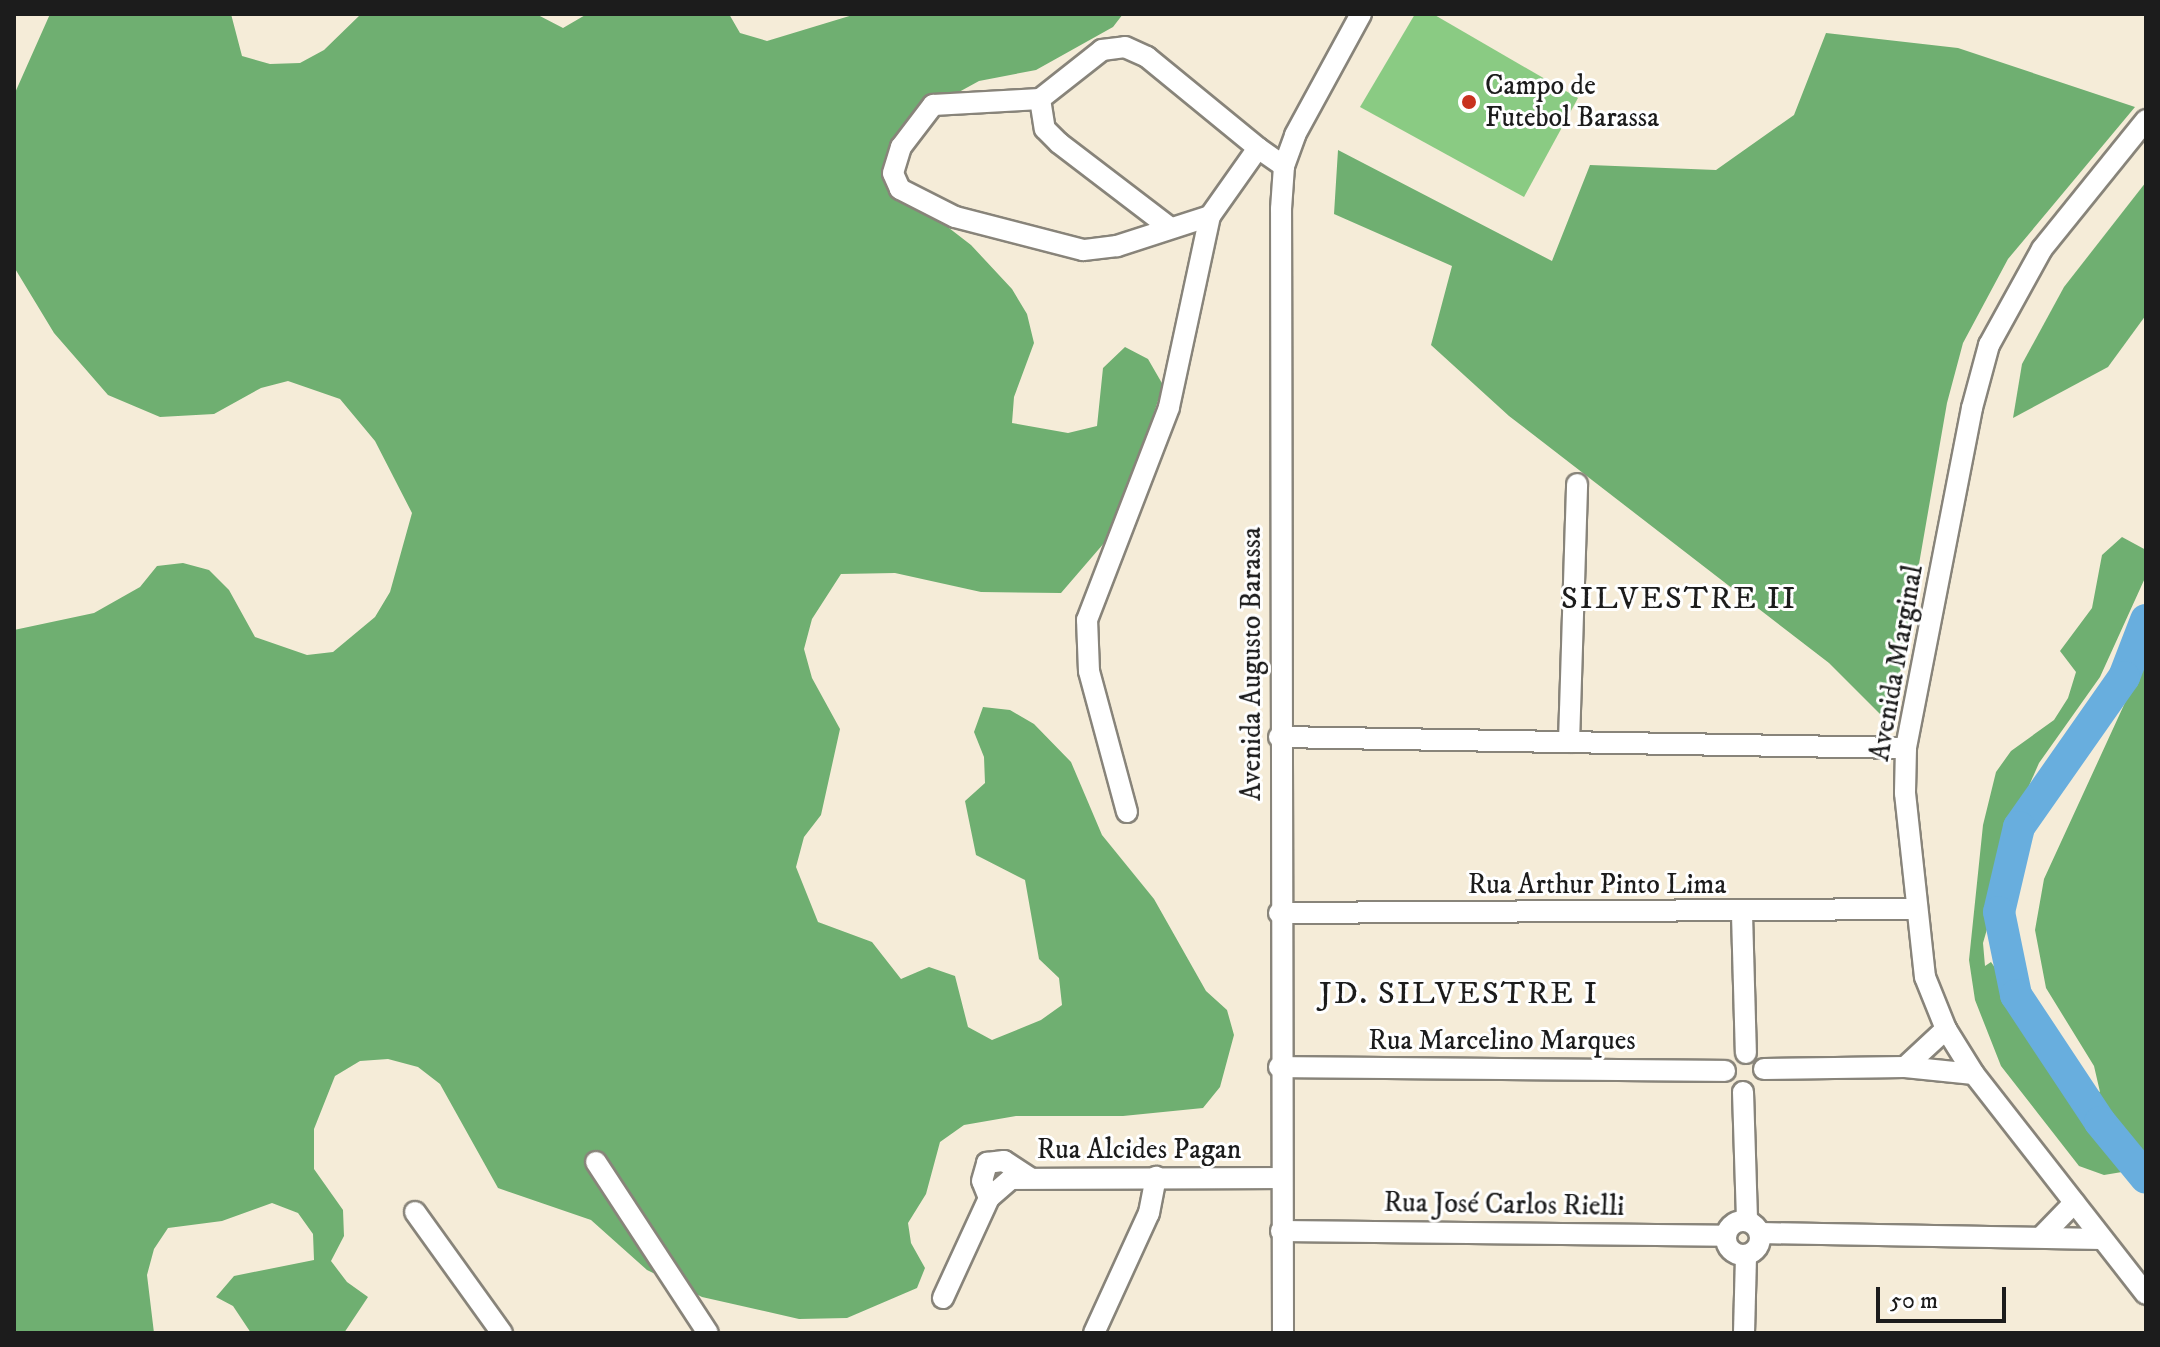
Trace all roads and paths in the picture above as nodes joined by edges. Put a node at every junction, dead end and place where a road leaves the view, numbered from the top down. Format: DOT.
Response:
graph roads {
  1 [pos="1361,14"];
  2 [pos="1040,99"];
  3 [pos="2146,120"];
  4 [pos="1258,148"];
  5 [pos="1284,166"];
  6 [pos="1210,216"];
  7 [pos="1169,227"];
  8 [pos="1577,484"];
  9 [pos="1279,737"];
  10 [pos="1569,742"];
  11 [pos="1906,748"];
  12 [pos="1127,812"];
  13 [pos="1914,909"];
  14 [pos="1279,913"];
  15 [pos="1742,914"];
  16 [pos="1946,1029"];
  17 [pos="1746,1053"];
  18 [pos="1279,1067"];
  19 [pos="1905,1067"];
  20 [pos="1764,1069"];
  21 [pos="1725,1071"];
  22 [pos="1974,1074"];
  23 [pos="1743,1092"];
  24 [pos="596,1162"];
  25 [pos="1156,1177"];
  26 [pos="1280,1178"];
  27 [pos="2074,1203"];
  28 [pos="415,1212"];
  29 [pos="1753,1227"];
  30 [pos="1281,1231"];
  31 [pos="2043,1235"];
  32 [pos="1726,1236"];
  33 [pos="2102,1239"];
  34 [pos="1746,1255"];
  35 [pos="2146,1294"];
  36 [pos="943,1298"];
  37 [pos="502,1333"];
  38 [pos="708,1333"];
  39 [pos="1094,1333"];
  40 [pos="1283,1333"];
  41 [pos="1744,1333"];
  1 -- 5 [label="street, Avenida Augusto Barassa"];
  2 -- 4 [label="street"];
  2 -- 7 [label="street"];
  2 -- 7 [label="street"];
  3 -- 11 [label="street, Avenida Marginal"];
  4 -- 5 [label="street"];
  4 -- 6 [label="street"];
  5 -- 9 [label="street, Avenida Augusto Barassa"];
  6 -- 7 [label="street"];
  6 -- 12 [label="street"];
  8 -- 10 [label="street"];
  9 -- 10 [label="street"];
  9 -- 14 [label="street, Avenida Augusto Barassa"];
  10 -- 11 [label="street"];
  11 -- 13 [label="street, Avenida Marginal"];
  13 -- 15 [label="street, Rua Arthur Pinto Lima"];
  13 -- 16 [label="street, Avenida Marginal"];
  14 -- 15 [label="street, Rua Arthur Pinto Lima"];
  14 -- 18 [label="street, Avenida Augusto Barassa"];
  15 -- 17 [label="street"];
  16 -- 19 [label="street"];
  16 -- 22 [label="street, Avenida Marginal"];
  17 -- 20 [label="street"];
  17 -- 21 [label="street"];
  18 -- 21 [label="street, Rua Marcelino Marques"];
  18 -- 26 [label="street, Avenida Augusto Barassa"];
  19 -- 20 [label="street"];
  19 -- 22 [label="street"];
  20 -- 23 [label="street"];
  21 -- 23 [label="street"];
  22 -- 27 [label="street, Avenida Marginal"];
  23 -- 29 [label="street"];
  24 -- 38 [label="street"];
  25 -- 26 [label="street, Rua Alcides Pagan"];
  25 -- 36 [label="street, Rua Alcides Pagan"];
  25 -- 39 [label="street"];
  26 -- 30 [label="street, Avenida Augusto Barassa"];
  27 -- 31 [label="street"];
  27 -- 33 [label="street, Avenida Marginal"];
  28 -- 37 [label="street"];
  29 -- 31 [label="street"];
  29 -- 32 [label="street"];
  29 -- 34 [label="street"];
  30 -- 32 [label="street, Rua José Carlos Rielli"];
  30 -- 40 [label="street, Avenida Augusto Barassa"];
  31 -- 33 [label="street"];
  32 -- 34 [label="street"];
  33 -- 35 [label="street, Avenida Marginal"];
  34 -- 41 [label="street"];
}
